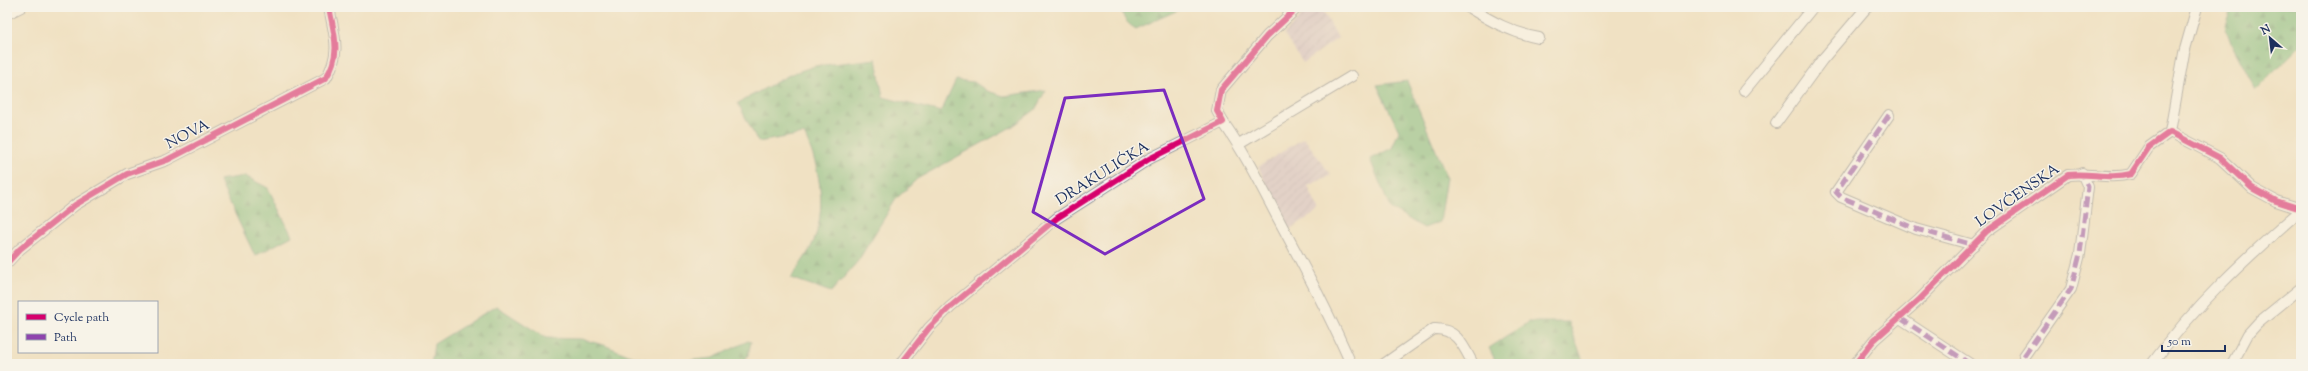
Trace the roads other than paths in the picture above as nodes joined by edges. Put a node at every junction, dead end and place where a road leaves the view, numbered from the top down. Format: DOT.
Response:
graph roads {
  1 [pos="21,7"];
  2 [pos="329,7"];
  3 [pos="1298,7"];
  4 [pos="1468,7"];
  5 [pos="1813,7"];
  6 [pos="1867,7"];
  7 [pos="2197,7"];
  8 [pos="7,14"];
  9 [pos="1539,38"];
  10 [pos="1352,76"];
  11 [pos="1744,91"];
  12 [pos="1889,115"];
  13 [pos="1223,122"];
  14 [pos="1776,123"];
  15 [pos="2170,132"];
  16 [pos="1239,144"];
  17 [pos="2082,173"];
  18 [pos="2301,210"];
  19 [pos="1974,245"];
  20 [pos="7,262"];
  21 [pos="2301,288"];
  22 [pos="1900,318"];
  23 [pos="2024,356"];
  24 [pos="901,364"];
  25 [pos="1351,364"];
  26 [pos="1384,364"];
  27 [pos="1473,364"];
  28 [pos="1855,364"];
  29 [pos="1970,364"];
  30 [pos="2152,364"];
  31 [pos="2232,364"];
  1 -- 8 [label="street"];
  2 -- 20 [label="street, NOVA"];
  3 -- 13 [label="street"];
  4 -- 9 [label="street"];
  5 -- 11 [label="street"];
  6 -- 14 [label="street"];
  7 -- 15 [label="street"];
  10 -- 16 [label="street"];
  12 -- 19 [label="street"];
  13 -- 16 [label="street"];
  13 -- 24 [label="street, DRAKULIĆKA"];
  15 -- 17 [label="street, LOVĆENSKA"];
  15 -- 18 [label="street"];
  16 -- 25 [label="street"];
  17 -- 19 [label="street, LOVĆENSKA"];
  17 -- 23 [label="street"];
  18 -- 30 [label="street"];
  19 -- 22 [label="street, LOVĆENSKA"];
  21 -- 31 [label="street"];
  22 -- 28 [label="street, LOVĆENSKA"];
  22 -- 29 [label="street"];
  26 -- 27 [label="street"];
}
